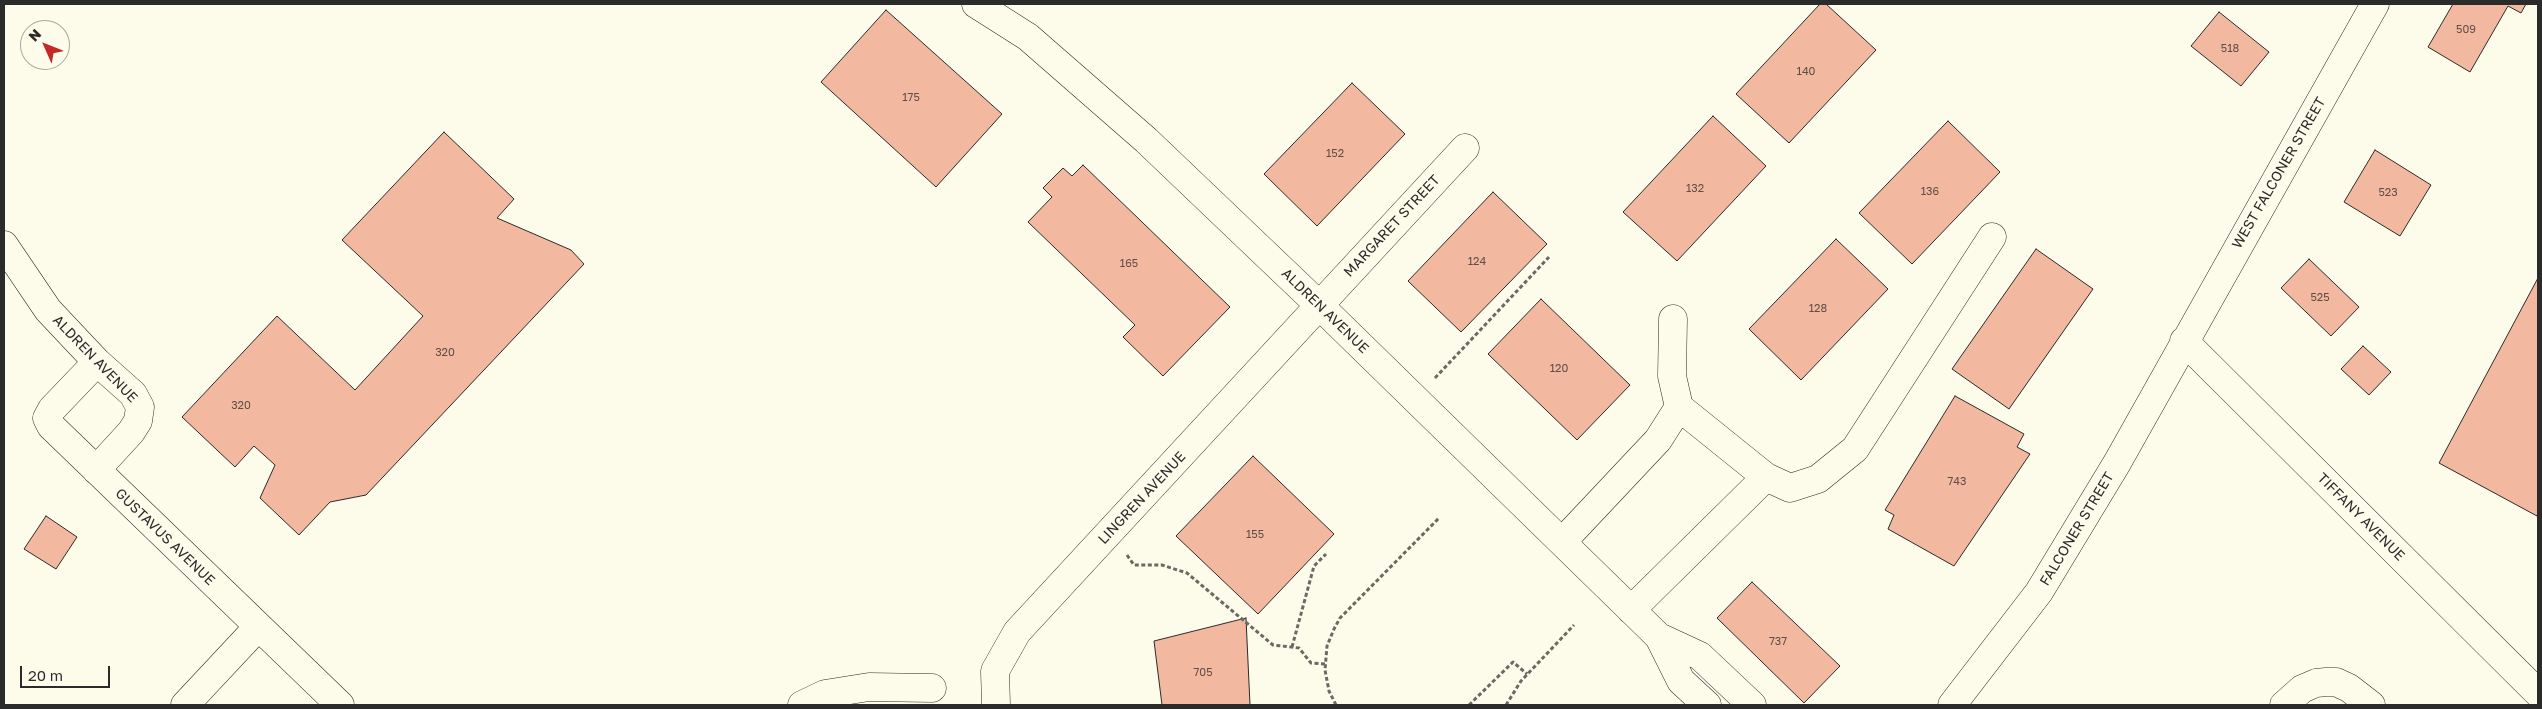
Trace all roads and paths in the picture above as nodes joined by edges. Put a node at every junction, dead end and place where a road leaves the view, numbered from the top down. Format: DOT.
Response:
graph roads {
  1 [pos="976,4"];
  2 [pos="2375,4"];
  3 [pos="1465,148"];
  4 [pos="1992,237"];
  5 [pos="4,245"];
  6 [pos="1550,258"];
  7 [pos="1319,305"];
  8 [pos="1673,319"];
  9 [pos="2184,341"];
  10 [pos="97,362"];
  11 [pos="1433,380"];
  12 [pos="1679,407"];
  13 [pos="96,470"];
  14 [pos="1766,477"];
  15 [pos="1439,518"];
  16 [pos="1562,542"];
  17 [pos="1128,548"];
  18 [pos="1326,554"];
  19 [pos="1631,610"];
  20 [pos="1574,625"];
  21 [pos="258,627"];
  22 [pos="1659,637"];
  23 [pos="1292,647"];
  24 [pos="1325,664"];
  25 [pos="1526,674"];
  26 [pos="932,688"];
  27 [pos="2538,693"];
  28 [pos="185,705"];
  29 [pos="340,705"];
  30 [pos="802,705"];
  31 [pos="996,705"];
  32 [pos="1336,705"];
  33 [pos="1469,705"];
  34 [pos="1506,705"];
  35 [pos="1707,705"];
  36 [pos="1752,705"];
  37 [pos="1952,705"];
  38 [pos="2284,705"];
  39 [pos="2371,705"];
  1 -- 7 [label="street, ALDREN AVENUE"];
  2 -- 9 [label="street, WEST FALCONER STREET"];
  3 -- 7 [label="street, MARGARET STREET"];
  4 -- 14 [label="street"];
  5 -- 10 [label="street, ALDREN AVENUE"];
  6 -- 11 [label="path"];
  7 -- 16 [label="street, ALDREN AVENUE"];
  7 -- 31 [label="street, LINGREN AVENUE"];
  8 -- 12 [label="street"];
  9 -- 27 [label="street, TIFFANY AVENUE"];
  9 -- 37 [label="street, FALCONER STREET"];
  10 -- 13 [label="street, ALDREN AVENUE"];
  10 -- 13 [label="street, GUSTAVUS AVENUE"];
  12 -- 14 [label="street"];
  12 -- 16 [label="street"];
  13 -- 21 [label="street, GUSTAVUS AVENUE"];
  14 -- 19 [label="street"];
  15 -- 24 [label="path"];
  16 -- 19 [label="street, ALDREN AVENUE"];
  17 -- 23 [label="path"];
  18 -- 23 [label="path"];
  19 -- 22 [label="street, ALDREN AVENUE"];
  20 -- 25 [label="path"];
  21 -- 28 [label="street"];
  21 -- 29 [label="street, GUSTAVUS AVENUE"];
  22 -- 35 [label="street, ALDREN AVENUE"];
  22 -- 36 [label="street, ALDREN AVENUE"];
  23 -- 24 [label="path"];
  24 -- 32 [label="path"];
  25 -- 33 [label="path"];
  25 -- 34 [label="path"];
  26 -- 30 [label="street"];
  38 -- 39 [label="street"];
}
